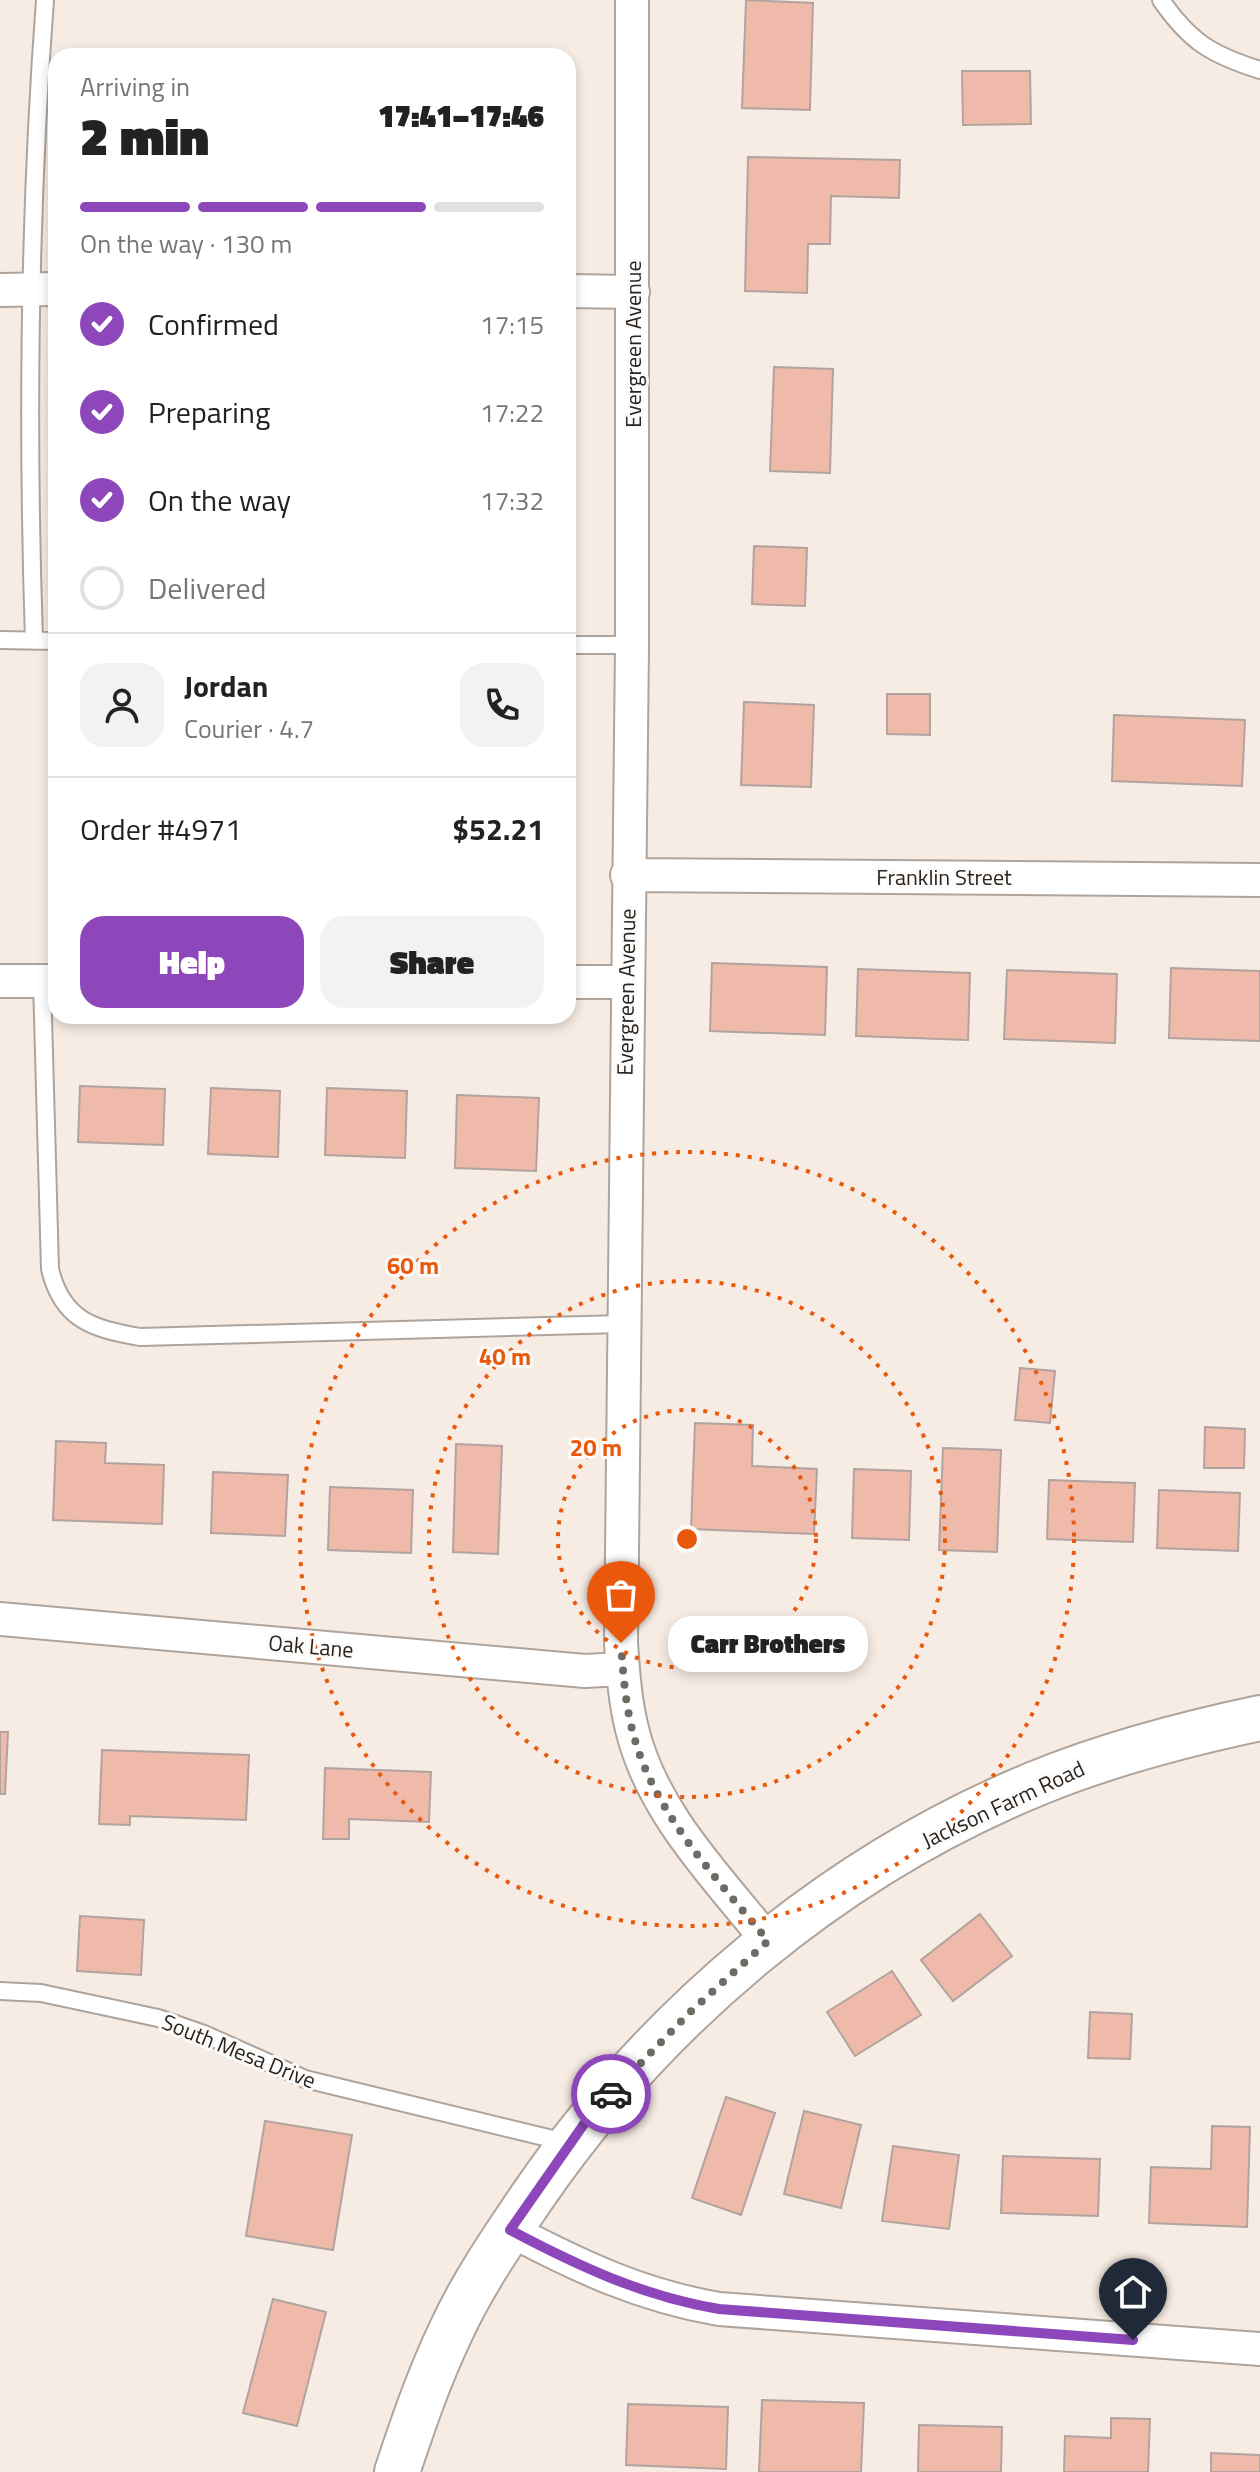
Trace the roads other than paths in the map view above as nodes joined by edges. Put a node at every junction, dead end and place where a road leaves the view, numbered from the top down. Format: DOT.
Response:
graph roads {
  1 [pos="45,0"];
  2 [pos="632,0"];
  3 [pos="1161,0"];
  4 [pos="1260,70"];
  5 [pos="45,289"];
  6 [pos="0,290"];
  7 [pos="576,291"];
  8 [pos="633,292"];
  9 [pos="0,640"];
  10 [pos="34,641"];
  11 [pos="48,641"];
  12 [pos="576,645"];
  13 [pos="632,645"];
  14 [pos="627,875"];
  15 [pos="1260,880"];
  16 [pos="0,981"];
  17 [pos="48,981"];
  18 [pos="576,982"];
  19 [pos="625,982"];
  20 [pos="49,1024"];
  21 [pos="623,1324"];
  22 [pos="0,1619"];
  23 [pos="622,1669"];
  24 [pos="1260,1718"];
  25 [pos="768,1941"];
  26 [pos="0,1991"];
  27 [pos="570,2143"];
  28 [pos="510,2230"];
  29 [pos="1260,2349"];
  30 [pos="397,2472"];
  1 -- 5 [label="lane"];
  2 -- 8 [label="street, Evergreen Avenue"];
  3 -- 4 [label="lane"];
  5 -- 6 [label="street"];
  5 -- 10 [label="lane"];
  7 -- 8 [label="street"];
  8 -- 13 [label="street, Evergreen Avenue"];
  9 -- 10 [label="lane"];
  10 -- 11 [label="lane"];
  12 -- 13 [label="lane"];
  13 -- 14 [label="street, Evergreen Avenue"];
  14 -- 15 [label="street, Franklin Street"];
  14 -- 19 [label="street, Evergreen Avenue"];
  16 -- 17 [label="street"];
  18 -- 19 [label="street"];
  19 -- 21 [label="street, Evergreen Avenue"];
  20 -- 21 [label="lane"];
  21 -- 23 [label="street, Evergreen Avenue"];
  22 -- 23 [label="street, Oak Lane"];
  23 -- 25 [label="street, Evergreen Avenue"];
  24 -- 25 [label="main road, Jackson Farm Road"];
  25 -- 27 [label="main road"];
  26 -- 27 [label="lane, South Mesa Drive"];
  27 -- 28 [label="main road"];
  28 -- 29 [label="street"];
  28 -- 30 [label="main road"];
}
